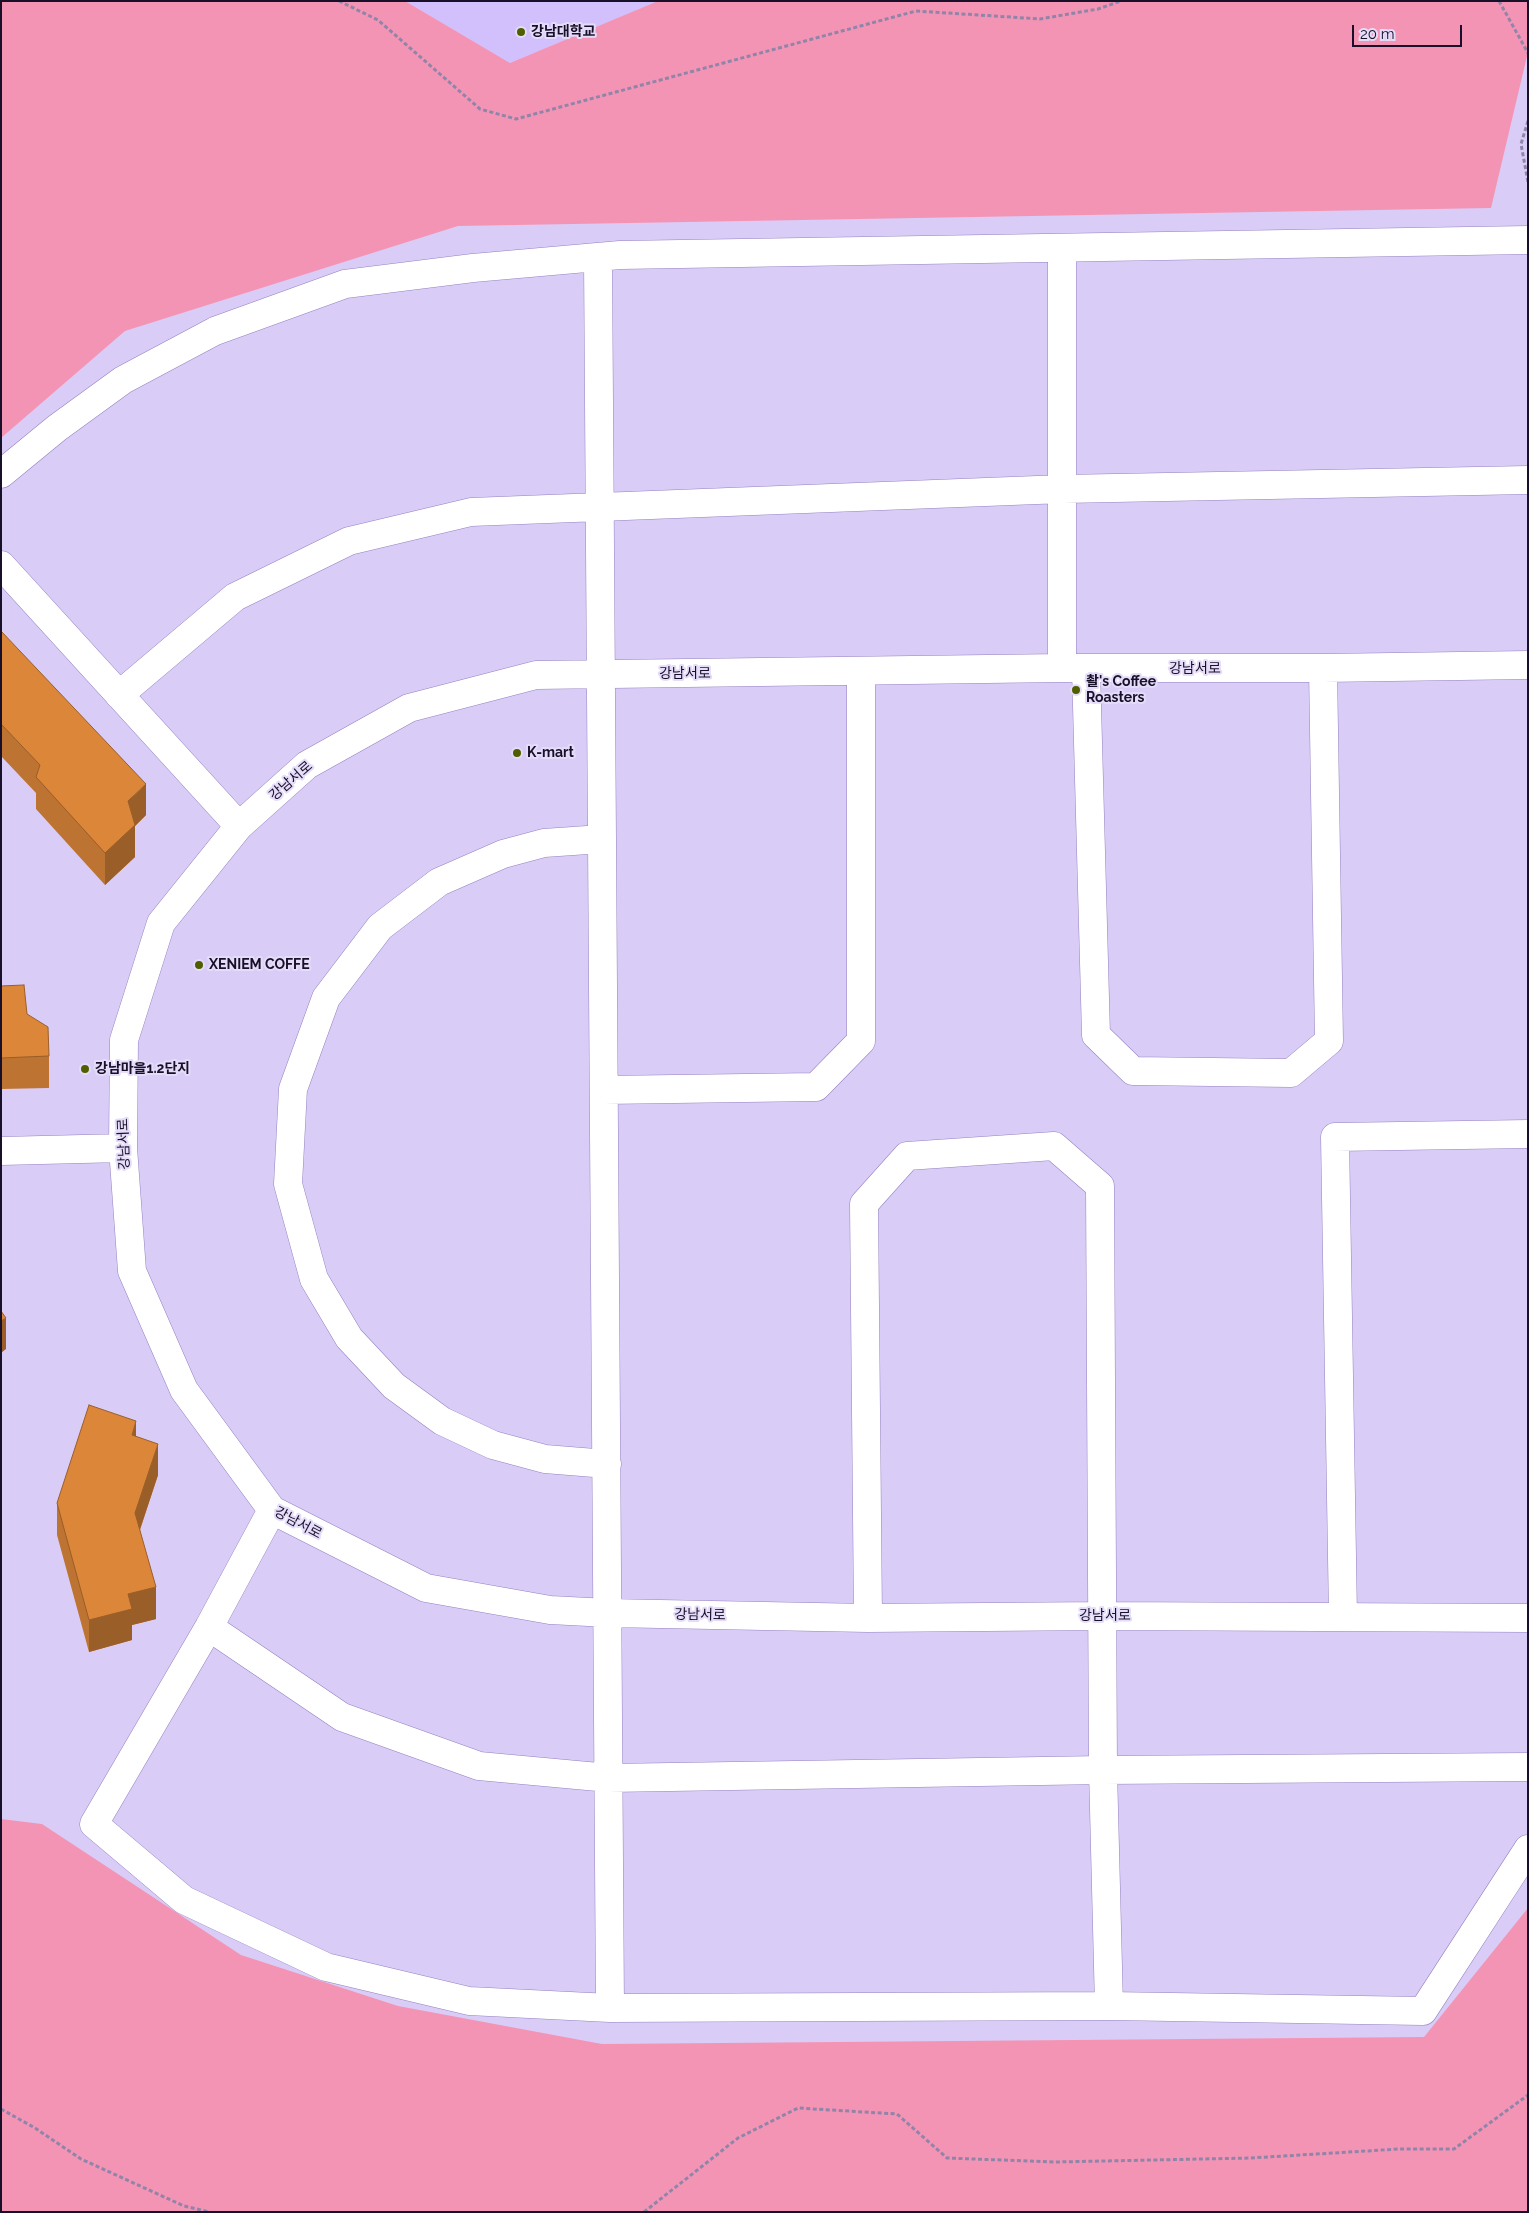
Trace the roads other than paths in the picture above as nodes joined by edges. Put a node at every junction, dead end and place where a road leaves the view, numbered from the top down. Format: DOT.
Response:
graph roads {
  1 [pos="1528,240"];
  2 [pos="1062,248"];
  3 [pos="598,257"];
  4 [pos="1,474"];
  5 [pos="1528,480"];
  6 [pos="1063,489"];
  7 [pos="600,506"];
  8 [pos="1,565"];
  9 [pos="1528,665"];
  10 [pos="1323,668"];
  11 [pos="1074,669"];
  12 [pos="860,672"];
  13 [pos="601,674"];
  14 [pos="119,695"];
  15 [pos="239,826"];
  16 [pos="602,839"];
  17 [pos="604,1090"];
  18 [pos="1528,1134"];
  19 [pos="123,1148"];
  20 [pos="1,1151"];
  21 [pos="607,1464"];
  22 [pos="272,1510"];
  23 [pos="608,1613"];
  24 [pos="1104,1616"];
  25 [pos="1343,1617"];
  26 [pos="868,1618"];
  27 [pos="1528,1618"];
  28 [pos="209,1627"];
  29 [pos="1528,1767"];
  30 [pos="1103,1770"];
  31 [pos="609,1778"];
  32 [pos="1528,1849"];
  33 [pos="1109,2006"];
  34 [pos="610,2008"];
  1 -- 2 [label="street"];
  2 -- 3 [label="street"];
  2 -- 6 [label="street"];
  3 -- 4 [label="street"];
  3 -- 7 [label="street"];
  5 -- 6 [label="street"];
  6 -- 7 [label="street"];
  6 -- 11 [label="street"];
  7 -- 13 [label="street"];
  7 -- 14 [label="street"];
  8 -- 14 [label="street"];
  9 -- 10 [label="street, 강남서로"];
  10 -- 11 [label="street, 강남서로"];
  10 -- 11 [label="street"];
  11 -- 12 [label="street, 강남서로"];
  12 -- 13 [label="street, 강남서로"];
  12 -- 17 [label="street"];
  13 -- 15 [label="street, 강남서로"];
  13 -- 16 [label="street"];
  14 -- 15 [label="street"];
  15 -- 19 [label="street, 강남서로"];
  16 -- 17 [label="street"];
  16 -- 21 [label="street"];
  17 -- 21 [label="street"];
  18 -- 25 [label="street"];
  19 -- 20 [label="street"];
  19 -- 22 [label="street, 강남서로"];
  21 -- 23 [label="street"];
  22 -- 23 [label="street, 강남서로"];
  22 -- 28 [label="street"];
  23 -- 26 [label="street, 강남서로"];
  23 -- 31 [label="street"];
  24 -- 25 [label="street, 강남서로"];
  24 -- 26 [label="street, 강남서로"];
  24 -- 26 [label="street"];
  24 -- 30 [label="street"];
  25 -- 27 [label="street, 강남서로"];
  28 -- 31 [label="street"];
  28 -- 34 [label="street"];
  29 -- 30 [label="street"];
  30 -- 31 [label="street"];
  30 -- 33 [label="street"];
  31 -- 34 [label="street"];
  32 -- 33 [label="street"];
  33 -- 34 [label="street"];
}
